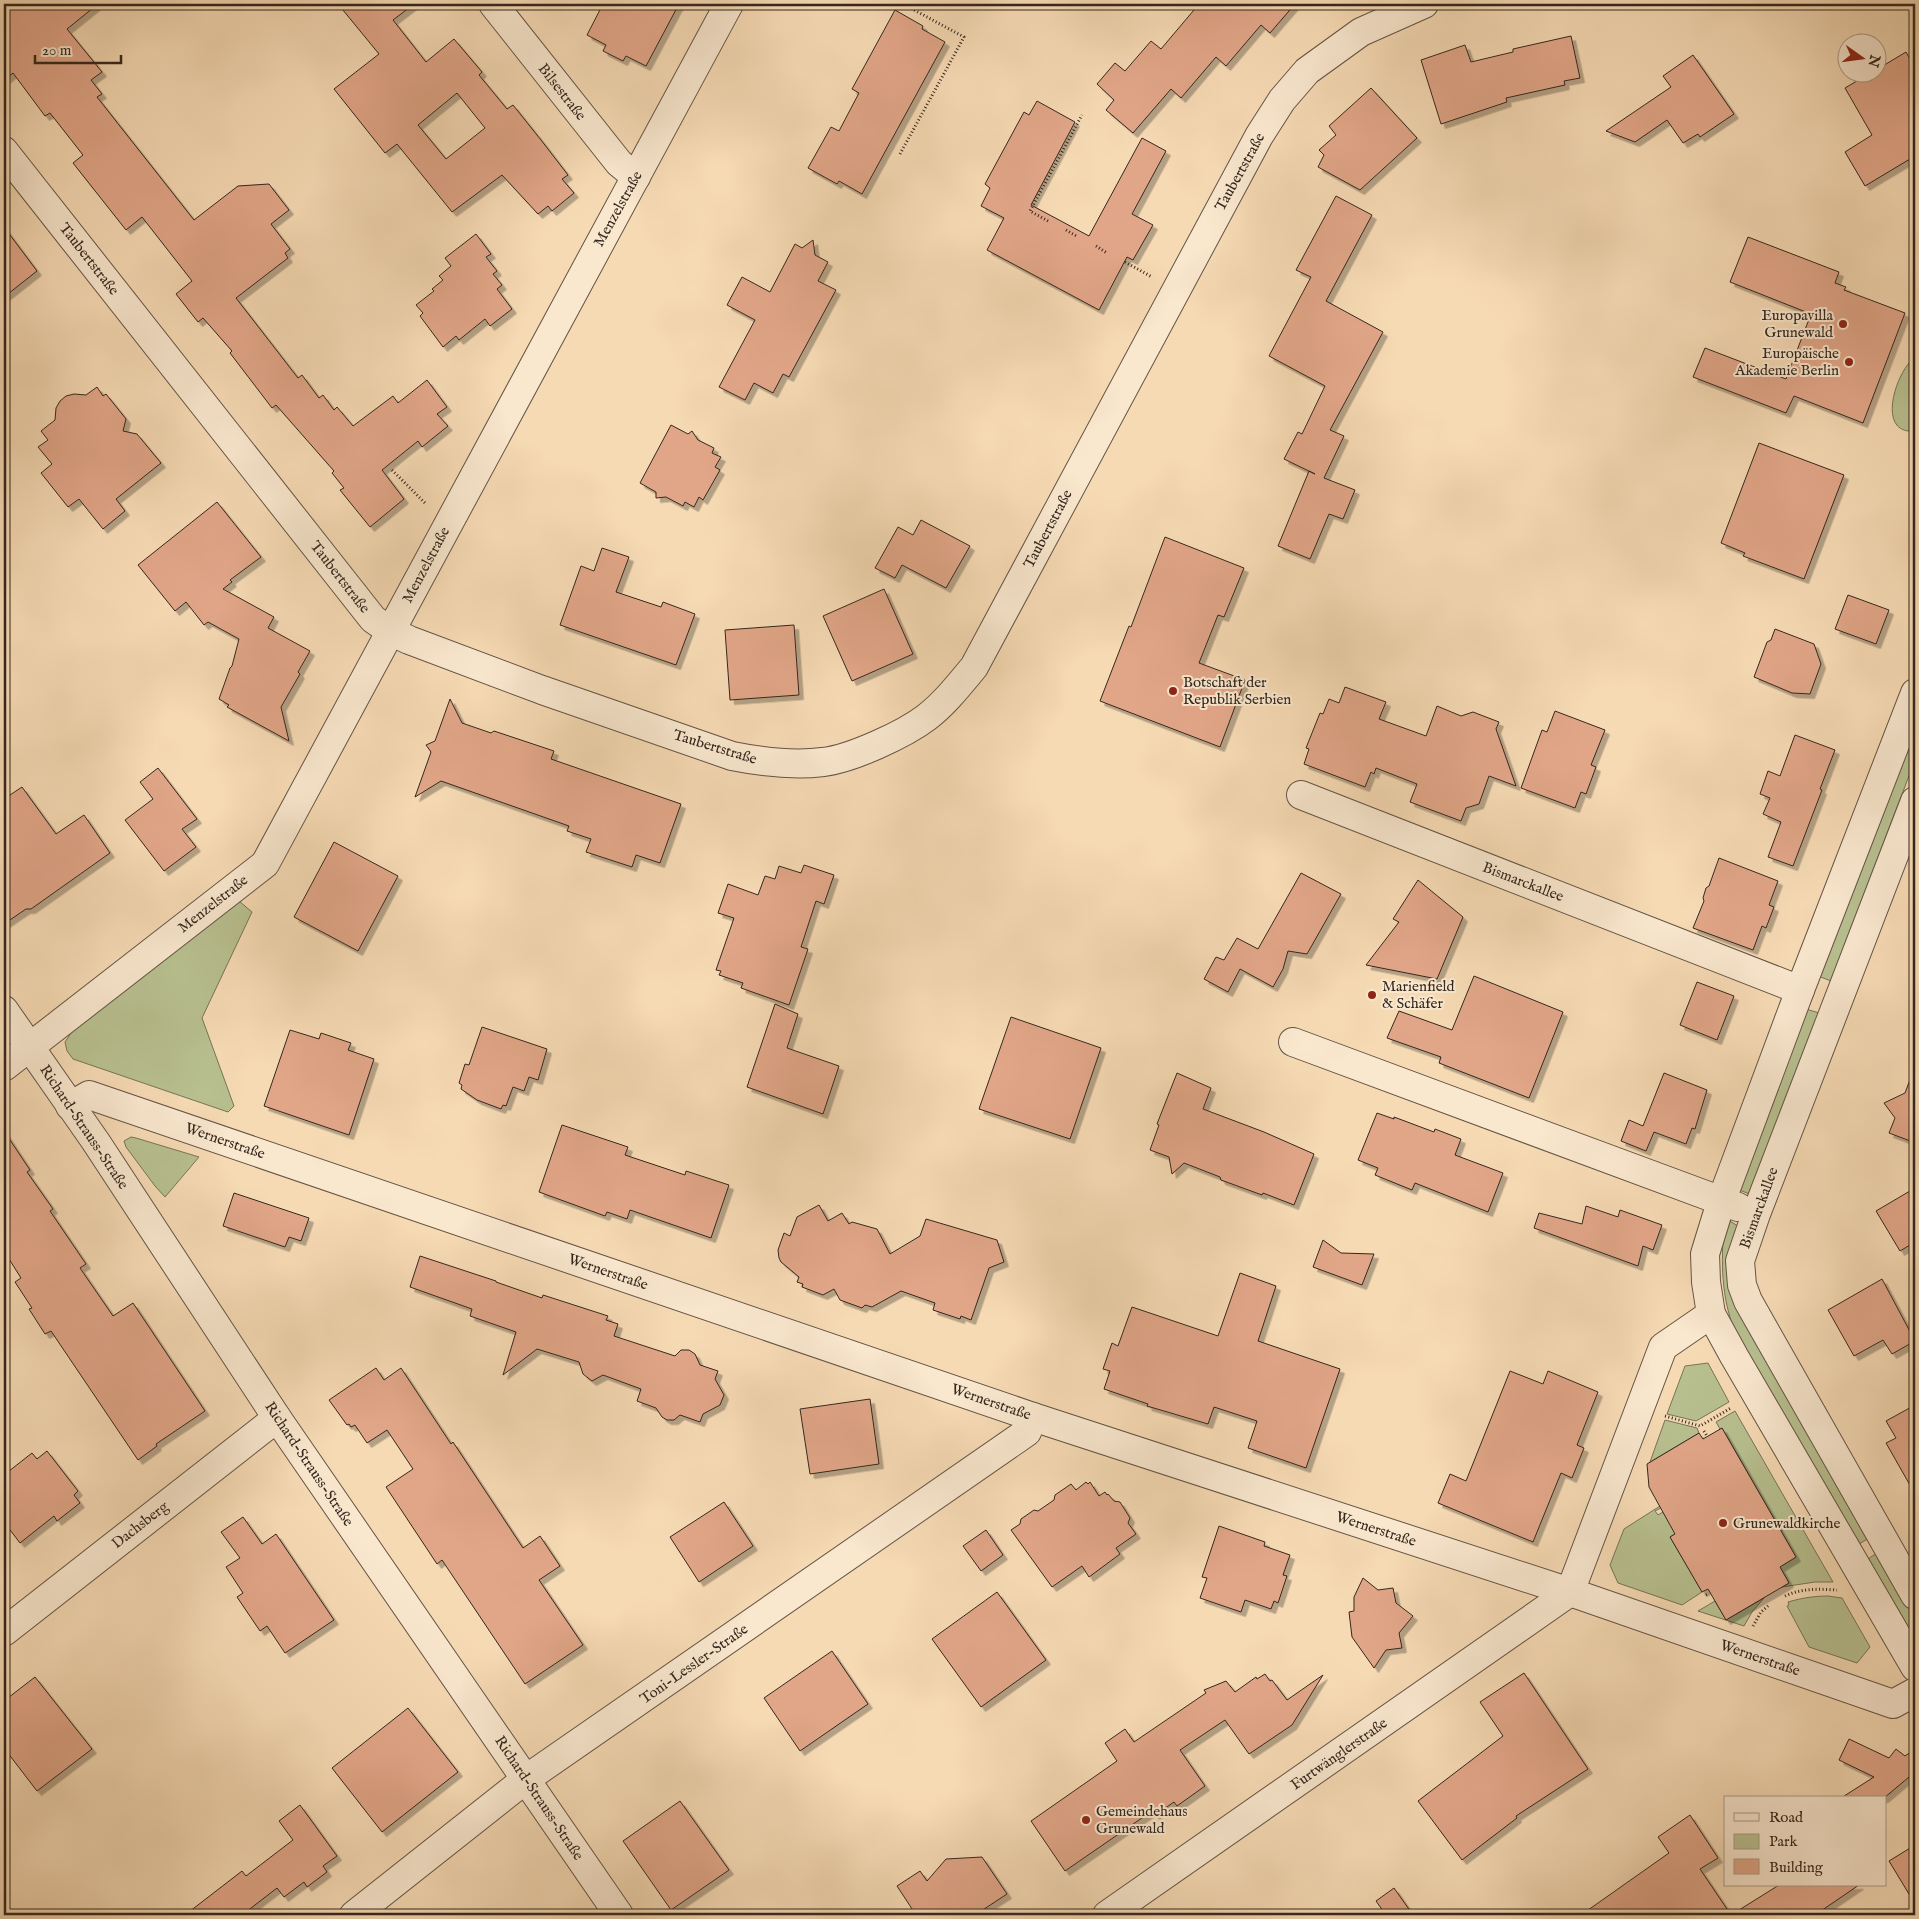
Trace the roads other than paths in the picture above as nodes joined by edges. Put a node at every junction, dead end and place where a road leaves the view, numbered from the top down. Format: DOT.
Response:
graph roads {
  1 [pos="493,4"];
  2 [pos="729,4"];
  3 [pos="1424,4"];
  4 [pos="4,151"];
  5 [pos="636,177"];
  6 [pos="390,631"];
  7 [pos="1915,693"];
  8 [pos="1301,795"];
  9 [pos="1915,801"];
  10 [pos="1800,990"];
  11 [pos="4,1010"];
  12 [pos="1293,1042"];
  13 [pos="30,1047"];
  14 [pos="4,1067"];
  15 [pos="70,1106"];
  16 [pos="1721,1202"];
  17 [pos="1756,1214"];
  18 [pos="1711,1314"];
  19 [pos="1033,1416"];
  20 [pos="277,1418"];
  21 [pos="1570,1592"];
  22 [pos="1915,1595"];
  23 [pos="4,1632"];
  24 [pos="1915,1667"];
  25 [pos="1915,1692"];
  26 [pos="526,1779"];
  27 [pos="354,1915"];
  28 [pos="619,1915"];
  29 [pos="1107,1915"];
  1 -- 5 [label="street, Bilsestraße"];
  2 -- 5 [label="street, Menzelstraße"];
  3 -- 6 [label="street, Taubertstraße"];
  4 -- 6 [label="street, Taubertstraße"];
  5 -- 6 [label="street, Menzelstraße"];
  6 -- 13 [label="street, Menzelstraße"];
  7 -- 10 [label="street"];
  8 -- 10 [label="street, Bismarckallee"];
  9 -- 17 [label="street, Bismarckallee"];
  10 -- 16 [label="street"];
  11 -- 13 [label="street, Richard-Strauss-Straße"];
  12 -- 16 [label="street"];
  13 -- 14 [label="street, Menzelstraße"];
  13 -- 15 [label="street, Richard-Strauss-Straße"];
  15 -- 19 [label="street, Wernerstraße"];
  15 -- 20 [label="street, Richard-Strauss-Straße"];
  16 -- 17 [label="street"];
  16 -- 18 [label="street"];
  17 -- 22 [label="street, Bismarckallee"];
  18 -- 21 [label="street"];
  18 -- 24 [label="street"];
  19 -- 21 [label="street, Wernerstraße"];
  19 -- 26 [label="street, Toni-Lessler-Straße"];
  20 -- 23 [label="street, Dachsberg"];
  20 -- 26 [label="street, Richard-Strauss-Straße"];
  21 -- 25 [label="street, Wernerstraße"];
  21 -- 29 [label="street, Furtwänglerstraße"];
  26 -- 27 [label="street, Toni-Lessler-Straße"];
  26 -- 28 [label="street, Richard-Strauss-Straße"];
}
